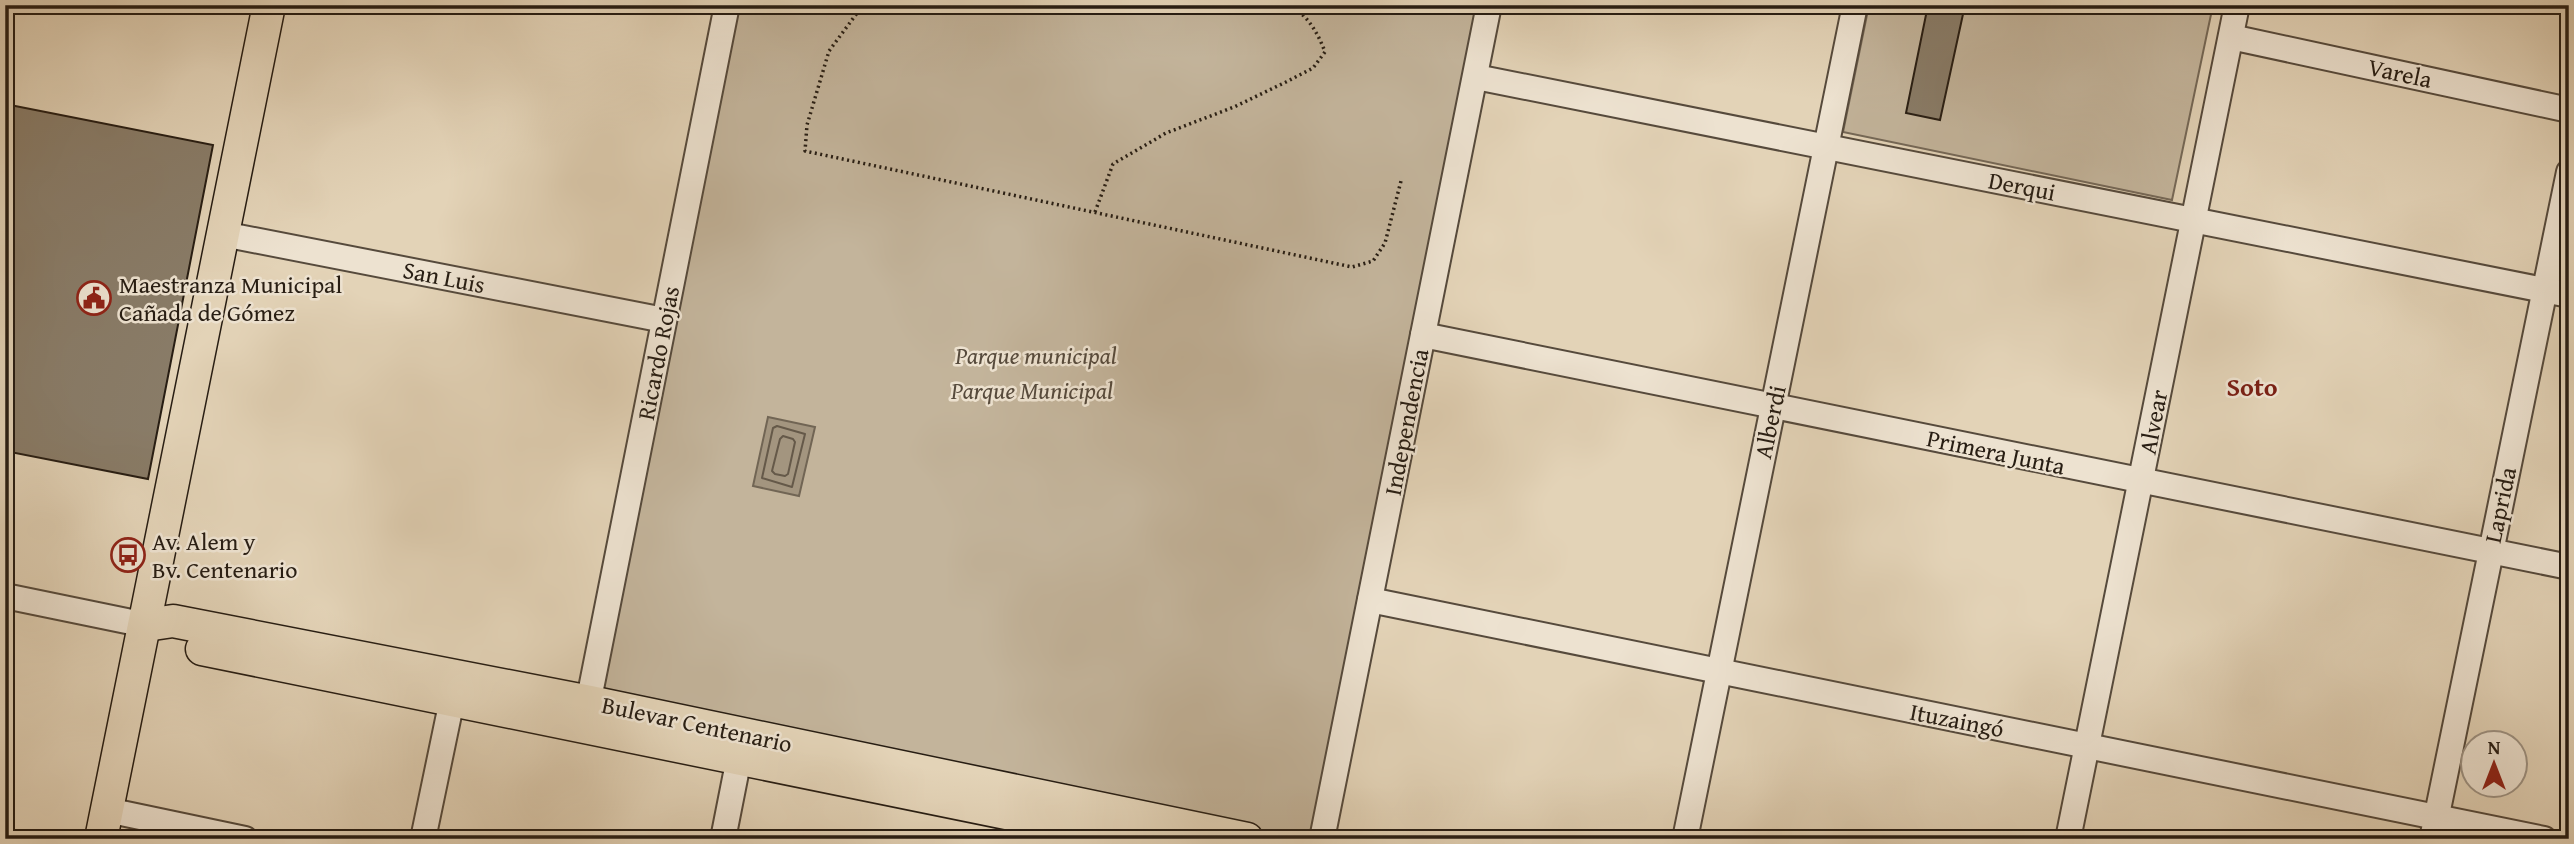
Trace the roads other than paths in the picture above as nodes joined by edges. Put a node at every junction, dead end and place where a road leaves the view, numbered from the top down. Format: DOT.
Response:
graph roads {
  1 [pos="269,5"];
  2 [pos="727,5"];
  3 [pos="1489,5"];
  4 [pos="1855,5"];
  5 [pos="2237,5"];
  6 [pos="2231,37"];
  7 [pos="1476,77"];
  8 [pos="2569,110"];
  9 [pos="1827,146"];
  10 [pos="2569,172"];
  11 [pos="2194,220"];
  12 [pos="223,234"];
  13 [pos="2544,290"];
  14 [pos="2569,295"];
  15 [pos="664,320"];
  16 [pos="1423,335"];
  17 [pos="1774,405"];
  18 [pos="2140,482"];
  19 [pos="2491,550"];
  20 [pos="2569,567"];
  21 [pos="5,596"];
  22 [pos="1370,600"];
  23 [pos="146,625"];
  24 [pos="1719,672"];
  25 [pos="452,700"];
  26 [pos="587,714"];
  27 [pos="2087,746"];
  28 [pos="739,758"];
  29 [pos="104,825"];
  30 [pos="1030,828"];
  31 [pos="2434,828"];
  32 [pos="245,839"];
  33 [pos="423,839"];
  34 [pos="723,839"];
  35 [pos="1133,839"];
  36 [pos="1247,839"];
  37 [pos="1322,839"];
  38 [pos="1685,839"];
  39 [pos="2068,839"];
  40 [pos="2544,839"];
  1 -- 12 [label="main road"];
  2 -- 15 [label="street, Ricardo Rojas"];
  3 -- 7 [label="street, Independencia"];
  4 -- 9 [label="street, Alberdi"];
  5 -- 6 [label="street, Alvear"];
  6 -- 8 [label="street, Varela"];
  6 -- 11 [label="street, Alvear"];
  7 -- 9 [label="street, Derqui"];
  7 -- 16 [label="street, Independencia"];
  9 -- 11 [label="street, Derqui"];
  9 -- 17 [label="street, Alberdi"];
  10 -- 13 [label="street, Laprida"];
  11 -- 13 [label="street, Derqui"];
  11 -- 18 [label="street, Alvear"];
  12 -- 15 [label="street, San Luis"];
  12 -- 23 [label="main road"];
  13 -- 14 [label="street, Derqui"];
  13 -- 19 [label="street, Laprida"];
  15 -- 26 [label="street, Ricardo Rojas"];
  16 -- 17 [label="street, Primera Junta"];
  16 -- 22 [label="street, Independencia"];
  17 -- 18 [label="street, Primera Junta"];
  17 -- 24 [label="street, Alberdi"];
  18 -- 19 [label="street, Primera Junta"];
  18 -- 27 [label="street, Alvear"];
  19 -- 20 [label="street, Primera Junta"];
  19 -- 31 [label="street, Laprida"];
  21 -- 23 [label="street, Bulevar Centenario"];
  22 -- 24 [label="street, Ituzaingó"];
  22 -- 37 [label="street, Independencia"];
  23 -- 25 [label="main road, Bulevar Centenario"];
  23 -- 26 [label="main road, Bulevar Centenario"];
  23 -- 29 [label="main road"];
  24 -- 27 [label="street, Ituzaingó"];
  24 -- 38 [label="street, Alberdi"];
  25 -- 26 [label="main road, Bulevar Centenario"];
  25 -- 33 [label="street"];
  26 -- 28 [label="main road, Bulevar Centenario"];
  26 -- 36 [label="main road, Bulevar Centenario"];
  27 -- 31 [label="street, Ituzaingó"];
  27 -- 39 [label="street, Alvear"];
  28 -- 30 [label="main road, Bulevar Centenario"];
  28 -- 34 [label="street"];
  29 -- 32 [label="street"];
  30 -- 35 [label="main road, Bulevar Centenario"];
  31 -- 40 [label="street, Ituzaingó"];
}
